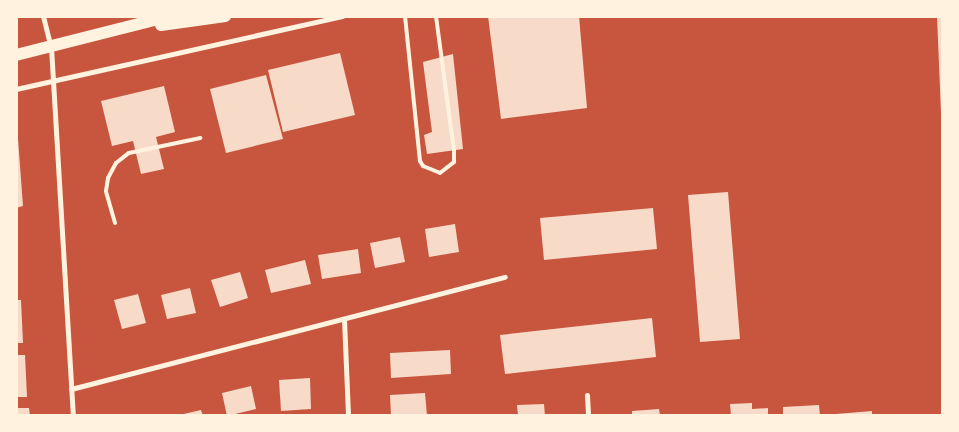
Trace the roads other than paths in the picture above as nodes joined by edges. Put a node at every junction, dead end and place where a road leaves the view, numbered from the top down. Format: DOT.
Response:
graph roads {
  1 [pos="43,16"];
  2 [pos="170,16"];
  3 [pos="225,16"];
  4 [pos="342,16"];
  5 [pos="405,16"];
  6 [pos="436,16"];
  7 [pos="109,32"];
  8 [pos="51,46"];
  9 [pos="16,55"];
  10 [pos="53,80"];
  11 [pos="16,89"];
  12 [pos="200,138"];
  13 [pos="115,223"];
  14 [pos="505,277"];
  15 [pos="344,319"];
  16 [pos="71,389"];
  17 [pos="587,395"];
  18 [pos="72,416"];
  19 [pos="348,416"];
  20 [pos="588,416"];
  1 -- 8 [label="street"];
  2 -- 7 [label="main road"];
  3 -- 7 [label="main road"];
  4 -- 10 [label="street"];
  5 -- 6 [label="lane"];
  7 -- 8 [label="main road"];
  8 -- 9 [label="main road"];
  8 -- 10 [label="street"];
  10 -- 11 [label="street"];
  10 -- 16 [label="street"];
  12 -- 13 [label="lane"];
  14 -- 15 [label="street"];
  15 -- 16 [label="street"];
  15 -- 19 [label="street"];
  16 -- 18 [label="street"];
  17 -- 20 [label="street"];
}
